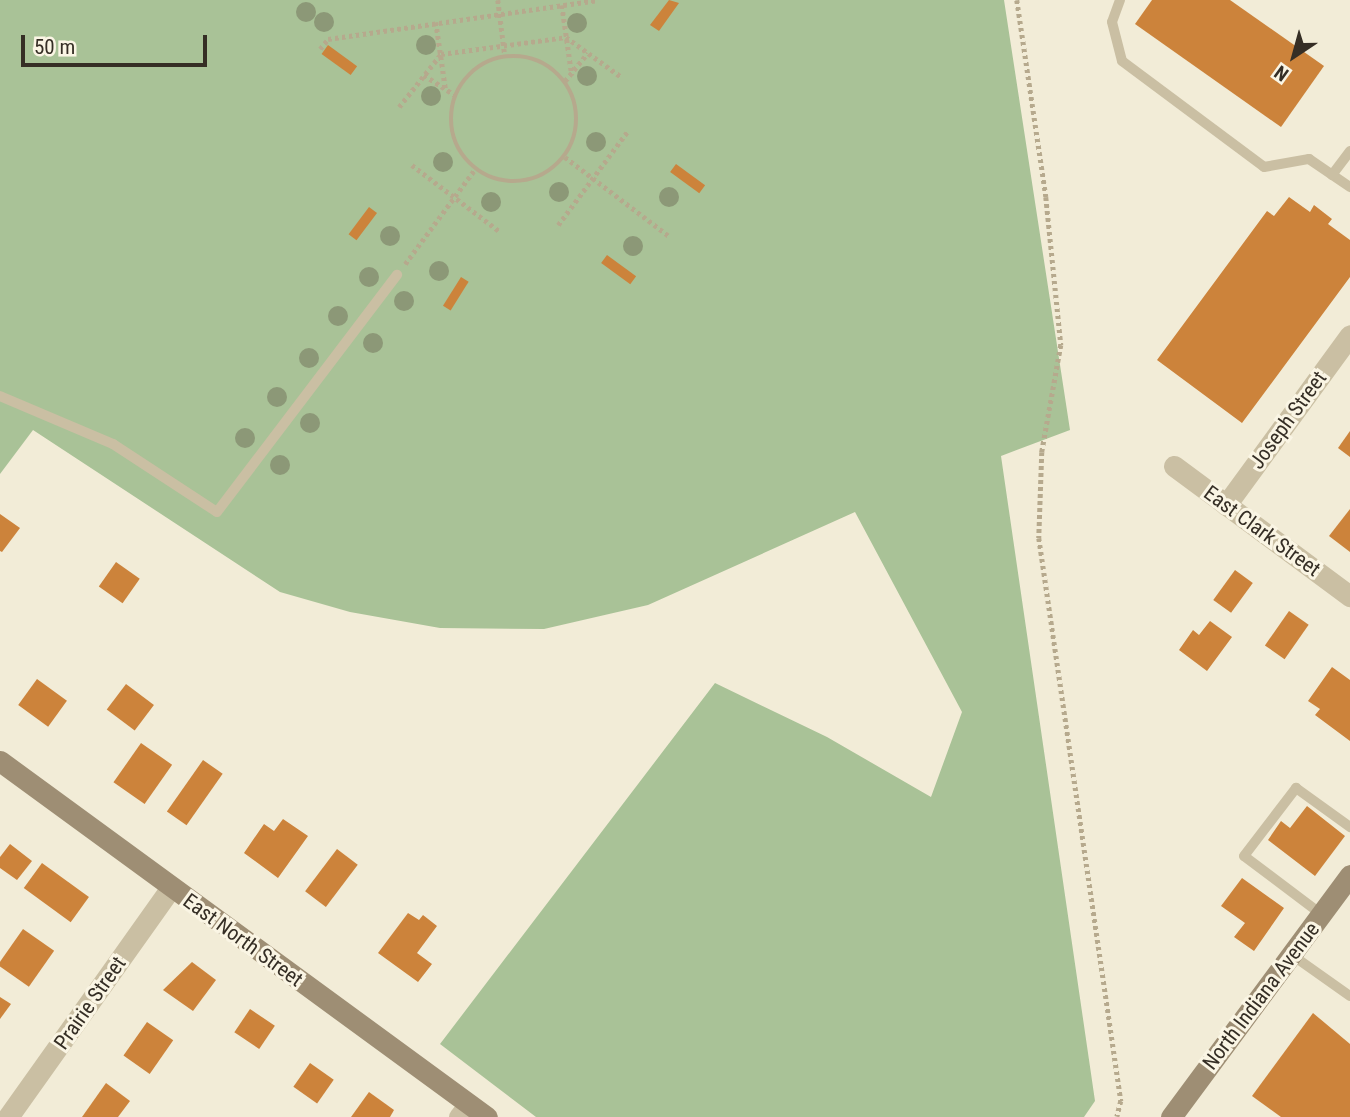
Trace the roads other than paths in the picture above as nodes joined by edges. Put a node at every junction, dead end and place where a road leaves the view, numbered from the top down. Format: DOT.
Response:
graph roads {
  1 [pos="1120,0"];
  2 [pos="1350,151"];
  3 [pos="1332,175"];
  4 [pos="1350,187"];
  5 [pos="397,275"];
  6 [pos="1350,335"];
  7 [pos="0,396"];
  8 [pos="1174,466"];
  9 [pos="1226,505"];
  10 [pos="1350,596"];
  11 [pos="0,761"];
  12 [pos="1350,827"];
  13 [pos="1350,874"];
  14 [pos="172,888"];
  15 [pos="1321,914"];
  16 [pos="1292,955"];
  17 [pos="1350,996"];
  18 [pos="464,1110"];
  19 [pos="8,1117"];
  20 [pos="487,1117"];
  21 [pos="1171,1117"];
  1 -- 3 [label="lane"];
  2 -- 3 [label="lane"];
  3 -- 4 [label="lane"];
  5 -- 7 [label="lane"];
  6 -- 9 [label="street, Joseph Street"];
  8 -- 9 [label="street, East Clark Street"];
  9 -- 10 [label="street, East Clark Street"];
  11 -- 14 [label="street, East North Street"];
  12 -- 15 [label="lane"];
  13 -- 15 [label="street, North Indiana Avenue"];
  14 -- 18 [label="street, East North Street"];
  14 -- 19 [label="street, Prairie Street"];
  15 -- 16 [label="street, North Indiana Avenue"];
  16 -- 17 [label="lane"];
  16 -- 21 [label="street, North Indiana Avenue"];
  18 -- 20 [label="street, East North Street"];
}
